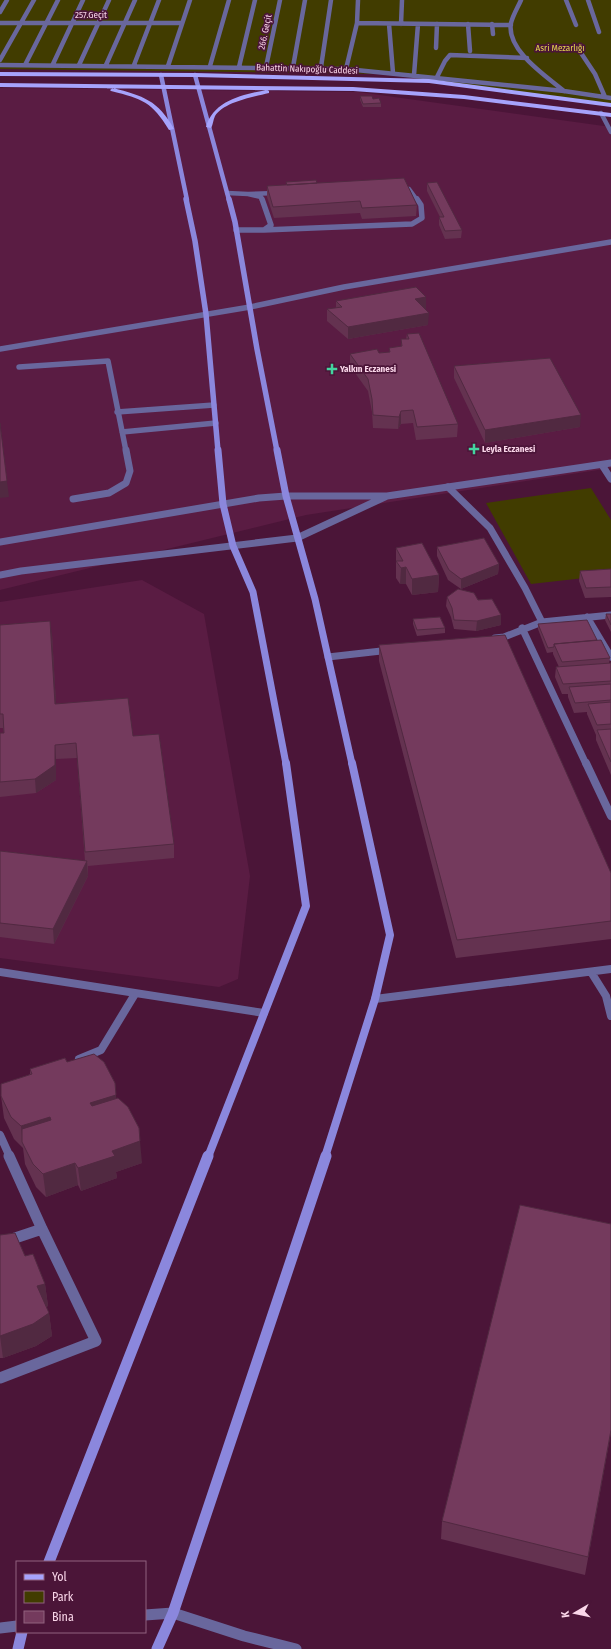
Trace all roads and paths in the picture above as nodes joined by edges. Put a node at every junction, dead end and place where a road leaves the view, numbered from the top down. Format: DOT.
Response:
graph roads {
  1 [pos="7,0"];
  2 [pos="34,0"];
  3 [pos="58,0"];
  4 [pos="83,0"];
  5 [pos="109,0"];
  6 [pos="135,0"];
  7 [pos="160,0"];
  8 [pos="190,0"];
  9 [pos="228,0"];
  10 [pos="255,0"];
  11 [pos="280,0"];
  12 [pos="305,0"];
  13 [pos="331,0"];
  14 [pos="358,0"];
  15 [pos="402,0"];
  16 [pos="521,0"];
  17 [pos="566,0"];
  18 [pos="588,0"];
  19 [pos="0,12"];
  20 [pos="0,23"];
  21 [pos="21,23"];
  22 [pos="46,23"];
  23 [pos="72,23"];
  24 [pos="98,23"];
  25 [pos="125,23"];
  26 [pos="150,23"];
  27 [pos="182,23"];
  28 [pos="357,23"];
  29 [pos="389,24"];
  30 [pos="401,24"];
  31 [pos="418,24"];
  32 [pos="436,24"];
  33 [pos="468,24"];
  34 [pos="492,24"];
  35 [pos="511,24"];
  36 [pos="576,25"];
  37 [pos="599,32"];
  38 [pos="493,34"];
  39 [pos="436,48"];
  40 [pos="470,51"];
  41 [pos="580,53"];
  42 [pos="527,58"];
  43 [pos="0,60"];
  44 [pos="53,64"];
  45 [pos="0,65"];
  46 [pos="25,65"];
  47 [pos="80,65"];
  48 [pos="106,65"];
  49 [pos="134,65"];
  50 [pos="168,66"];
  51 [pos="210,66"];
  52 [pos="239,67"];
  53 [pos="266,67"];
  54 [pos="293,67"];
  55 [pos="321,68"];
  56 [pos="346,69"];
  57 [pos="393,73"];
  58 [pos="0,74"];
  59 [pos="161,75"];
  60 [pos="195,75"];
  61 [pos="414,75"];
  62 [pos="437,77"];
  63 [pos="0,85"];
  64 [pos="84,86"];
  65 [pos="165,87"];
  66 [pos="198,87"];
  67 [pos="307,88"];
  68 [pos="564,91"];
  69 [pos="605,97"];
  70 [pos="611,98"];
  71 [pos="611,104"];
  72 [pos="601,113"];
  73 [pos="611,115"];
  74 [pos="209,127"];
  75 [pos="171,129"];
  76 [pos="611,132"];
  77 [pos="393,188"];
  78 [pos="287,192"];
  79 [pos="228,193"];
  80 [pos="248,194"];
  81 [pos="236,230"];
  82 [pos="264,230"];
  83 [pos="611,242"];
  84 [pos="250,307"];
  85 [pos="206,314"];
  86 [pos="0,349"];
  87 [pos="20,367"];
  88 [pos="214,406"];
  89 [pos="117,412"];
  90 [pos="216,423"];
  91 [pos="122,432"];
  92 [pos="611,463"];
  93 [pos="602,465"];
  94 [pos="611,479"];
  95 [pos="448,487"];
  96 [pos="286,496"];
  97 [pos="387,496"];
  98 [pos="73,499"];
  99 [pos="223,504"];
  100 [pos="297,538"];
  101 [pos="0,542"];
  102 [pos="233,546"];
  103 [pos="0,575"];
  104 [pos="611,615"];
  105 [pos="587,617"];
  106 [pos="542,622"];
  107 [pos="522,628"];
  108 [pos="488,638"];
  109 [pos="397,649"];
  110 [pos="328,657"];
  111 [pos="611,657"];
  112 [pos="611,816"];
  113 [pos="611,969"];
  114 [pos="0,972"];
  115 [pos="591,972"];
  116 [pos="135,994"];
  117 [pos="375,999"];
  118 [pos="264,1013"];
  119 [pos="611,1016"];
  120 [pos="72,1062"];
  121 [pos="0,1135"];
  122 [pos="42,1229"];
  123 [pos="0,1243"];
  124 [pos="0,1378"];
  125 [pos="49,1561"];
  126 [pos="173,1613"];
  127 [pos="146,1615"];
  128 [pos="16,1626"];
  129 [pos="0,1628"];
  130 [pos="22,1633"];
  131 [pos="18,1649"];
  132 [pos="157,1649"];
  133 [pos="296,1649"];
  1 -- 19 [label="street"];
  2 -- 21 [label="street"];
  3 -- 22 [label="street"];
  4 -- 23 [label="street"];
  5 -- 24 [label="street"];
  6 -- 25 [label="street"];
  7 -- 26 [label="street"];
  8 -- 27 [label="street"];
  9 -- 51 [label="street"];
  10 -- 52 [label="street"];
  11 -- 53 [label="street, 266. Geçit"];
  12 -- 54 [label="street"];
  13 -- 55 [label="street"];
  14 -- 28 [label="street"];
  15 -- 30 [label="street"];
  16 -- 35 [label="street"];
  17 -- 36 [label="street"];
  18 -- 37 [label="street"];
  20 -- 21 [label="street, 257.Geçit"];
  21 -- 22 [label="street, 257.Geçit"];
  21 -- 43 [label="street"];
  22 -- 23 [label="street, 257.Geçit"];
  22 -- 46 [label="street"];
  23 -- 24 [label="street, 257.Geçit"];
  23 -- 44 [label="street"];
  24 -- 25 [label="street, 257.Geçit"];
  24 -- 47 [label="street"];
  25 -- 26 [label="street, 257.Geçit"];
  25 -- 48 [label="street"];
  26 -- 27 [label="street, 257.Geçit"];
  26 -- 49 [label="street"];
  27 -- 50 [label="street"];
  28 -- 29 [label="street"];
  28 -- 56 [label="street"];
  29 -- 30 [label="street"];
  29 -- 57 [label="street"];
  30 -- 31 [label="street"];
  31 -- 32 [label="street"];
  31 -- 61 [label="street"];
  32 -- 33 [label="street"];
  32 -- 39 [label="street"];
  33 -- 34 [label="street"];
  33 -- 40 [label="street"];
  34 -- 35 [label="street"];
  34 -- 38 [label="street"];
  35 -- 42 [label="street"];
  41 -- 69 [label="street"];
  42 -- 62 [label="street"];
  42 -- 68 [label="street"];
  44 -- 46 [label="street"];
  44 -- 47 [label="street"];
  45 -- 46 [label="street"];
  47 -- 48 [label="street"];
  48 -- 49 [label="street"];
  49 -- 50 [label="street"];
  50 -- 51 [label="street"];
  51 -- 52 [label="street"];
  52 -- 53 [label="street"];
  53 -- 54 [label="street"];
  54 -- 55 [label="street"];
  55 -- 56 [label="street"];
  56 -- 57 [label="street"];
  57 -- 61 [label="street"];
  58 -- 59 [label="main road, Bahattin Nakıpoğlu Caddesi"];
  59 -- 60 [label="main road, Bahattin Nakıpoğlu Caddesi"];
  59 -- 65 [label="main road"];
  60 -- 66 [label="main road"];
  60 -- 71 [label="main road, Bahattin Nakıpoğlu Caddesi"];
  61 -- 62 [label="street"];
  62 -- 68 [label="street"];
  63 -- 64 [label="main road, Bahattin Nakıpoğlu Caddesi"];
  64 -- 65 [label="main road, Bahattin Nakıpoğlu Caddesi"];
  64 -- 75 [label="main road"];
  65 -- 66 [label="main road, Bahattin Nakıpoğlu Caddesi"];
  65 -- 75 [label="main road"];
  66 -- 67 [label="main road, Bahattin Nakıpoğlu Caddesi"];
  66 -- 74 [label="main road"];
  67 -- 72 [label="main road, Bahattin Nakıpoğlu Caddesi"];
  67 -- 74 [label="main road"];
  68 -- 69 [label="street"];
  69 -- 70 [label="street"];
  72 -- 73 [label="main road, Bahattin Nakıpoğlu Caddesi"];
  72 -- 76 [label="street"];
  74 -- 79 [label="main road"];
  75 -- 85 [label="main road"];
  77 -- 82 [label="street"];
  78 -- 80 [label="street"];
  79 -- 80 [label="street"];
  79 -- 81 [label="main road"];
  80 -- 82 [label="street"];
  81 -- 82 [label="street"];
  81 -- 84 [label="main road"];
  83 -- 84 [label="street"];
  84 -- 85 [label="street"];
  84 -- 96 [label="main road"];
  85 -- 86 [label="street"];
  85 -- 88 [label="main road"];
  87 -- 89 [label="street"];
  88 -- 89 [label="street"];
  88 -- 90 [label="main road"];
  89 -- 91 [label="street"];
  90 -- 91 [label="street"];
  90 -- 99 [label="main road"];
  91 -- 98 [label="street"];
  92 -- 93 [label="street"];
  93 -- 94 [label="street"];
  93 -- 95 [label="street"];
  95 -- 97 [label="street"];
  95 -- 106 [label="street"];
  96 -- 97 [label="street"];
  96 -- 99 [label="street"];
  96 -- 100 [label="main road"];
  97 -- 100 [label="street"];
  99 -- 101 [label="street"];
  99 -- 102 [label="main road"];
  100 -- 102 [label="street"];
  100 -- 110 [label="main road"];
  102 -- 103 [label="street"];
  102 -- 118 [label="main road"];
  104 -- 105 [label="street"];
  105 -- 106 [label="street"];
  105 -- 111 [label="street"];
  106 -- 107 [label="street"];
  107 -- 108 [label="street"];
  107 -- 112 [label="street"];
  109 -- 110 [label="street"];
  110 -- 117 [label="main road"];
  113 -- 115 [label="street"];
  114 -- 116 [label="street"];
  115 -- 117 [label="street"];
  115 -- 119 [label="street"];
  116 -- 118 [label="street"];
  116 -- 120 [label="street"];
  117 -- 126 [label="main road"];
  118 -- 125 [label="main road"];
  121 -- 122 [label="street"];
  122 -- 123 [label="street"];
  122 -- 124 [label="street"];
  126 -- 127 [label="street"];
  126 -- 132 [label="main road"];
  126 -- 133 [label="street"];
  128 -- 129 [label="street"];
  130 -- 131 [label="main road"];
}
